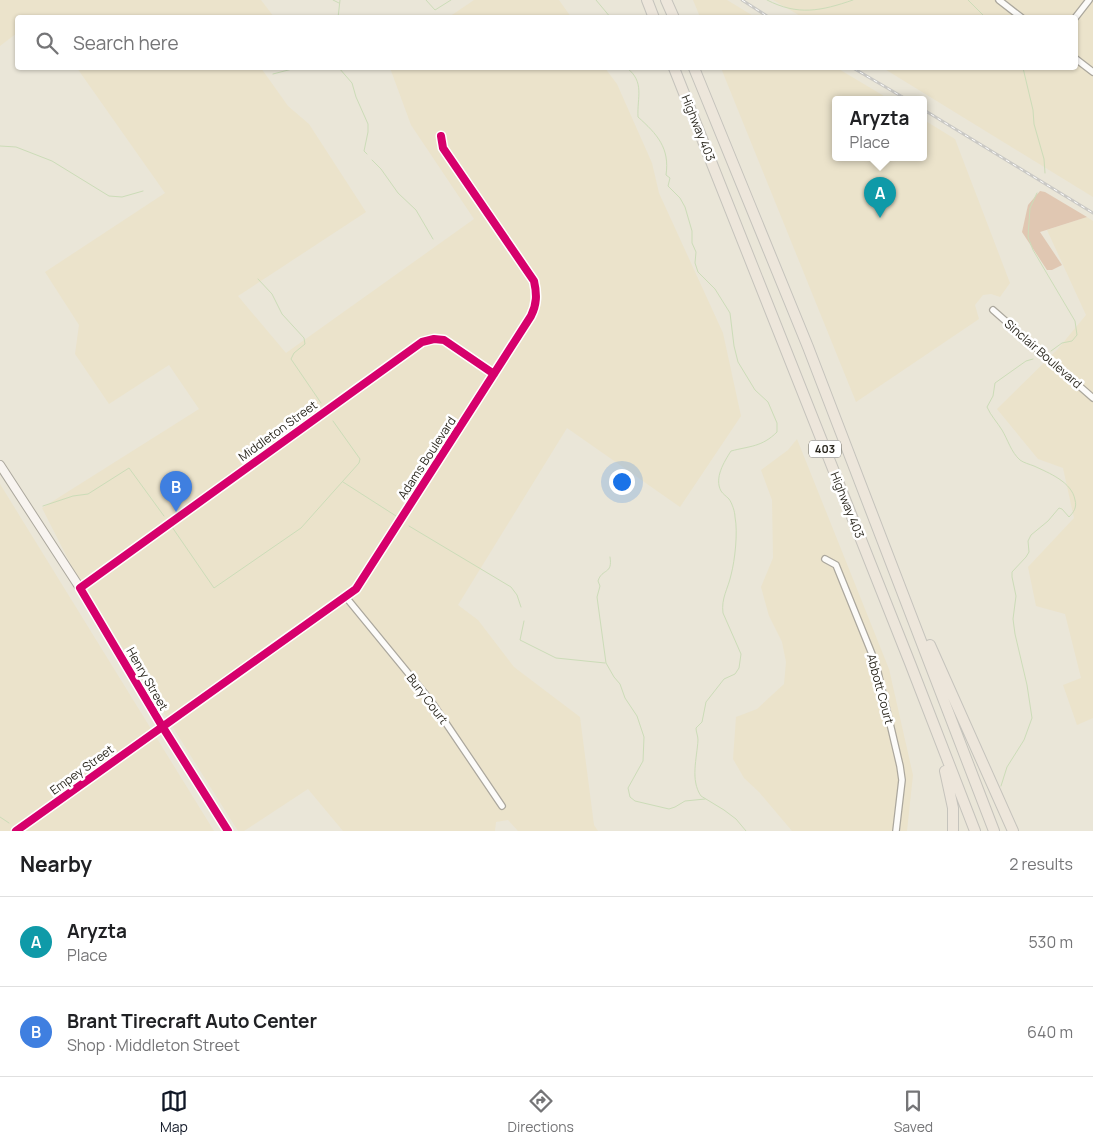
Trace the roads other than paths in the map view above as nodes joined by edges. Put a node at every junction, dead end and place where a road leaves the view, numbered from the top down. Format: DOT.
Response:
graph roads {
  1 [pos="647,0"];
  2 [pos="666,0"];
  3 [pos="999,0"];
  4 [pos="1090,0"];
  5 [pos="653,15"];
  6 [pos="673,15"];
  7 [pos="1018,15"];
  8 [pos="1078,15"];
  9 [pos="1078,61"];
  10 [pos="675,70"];
  11 [pos="695,70"];
  12 [pos="1093,72"];
  13 [pos="441,136"];
  14 [pos="993,310"];
  15 [pos="494,374"];
  16 [pos="1093,398"];
  17 [pos="0,465"];
  18 [pos="825,559"];
  19 [pos="894,567"];
  20 [pos="80,588"];
  21 [pos="345,596"];
  22 [pos="910,663"];
  23 [pos="162,726"];
  24 [pos="502,806"];
  25 [pos="16,831"];
  26 [pos="228,831"];
  27 [pos="896,831"];
  28 [pos="953,831"];
  29 [pos="975,831"];
  30 [pos="994,831"];
  31 [pos="1013,831"];
  1 -- 5 [label="highway"];
  2 -- 6 [label="highway"];
  3 -- 7 [label="street"];
  4 -- 8 [label="street"];
  9 -- 12 [label="street"];
  10 -- 22 [label="highway, Highway 403 / 403"];
  11 -- 19 [label="highway, Highway 403 / 403"];
  13 -- 15 [label="street, Adams Boulevard"];
  14 -- 16 [label="street, Sinclair Boulevard"];
  15 -- 20 [label="street, Middleton Street"];
  15 -- 21 [label="street, Adams Boulevard"];
  17 -- 20 [label="main road, Henry Street"];
  18 -- 27 [label="street, Abbott Court"];
  19 -- 30 [label="highway, Highway 403 / 403"];
  19 -- 31 [label="highway"];
  20 -- 23 [label="main road, Henry Street"];
  21 -- 23 [label="street, Adams Boulevard"];
  21 -- 24 [label="street, Bury Court"];
  22 -- 28 [label="highway"];
  22 -- 29 [label="highway, Highway 403 / 403"];
  23 -- 25 [label="street, Empey Street"];
  23 -- 26 [label="main road, Henry Street"];
}
